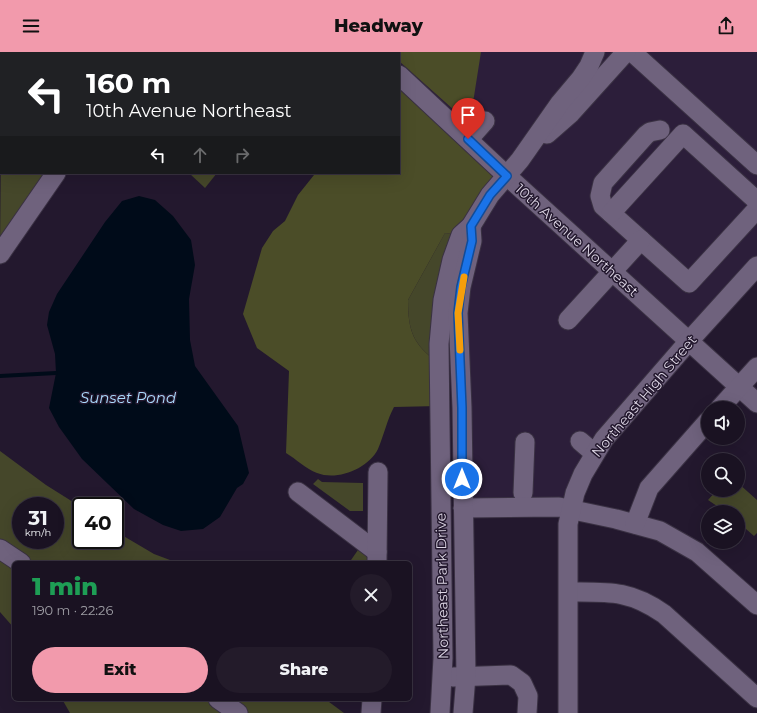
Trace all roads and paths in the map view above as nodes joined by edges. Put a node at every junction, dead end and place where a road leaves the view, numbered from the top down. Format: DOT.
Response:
graph roads {
  1 [pos="595,52"];
  2 [pos="626,52"];
  3 [pos="632,52"];
  4 [pos="400,76"];
  5 [pos="485,121"];
  6 [pos="660,130"];
  7 [pos="468,139"];
  8 [pos="520,160"];
  9 [pos="757,165"];
  10 [pos="55,174"];
  11 [pos="507,176"];
  12 [pos="757,201"];
  13 [pos="757,209"];
  14 [pos="611,213"];
  15 [pos="471,226"];
  16 [pos="641,240"];
  17 [pos="0,254"];
  18 [pos="757,266"];
  19 [pos="612,272"];
  20 [pos="568,320"];
  21 [pos="689,341"];
  22 [pos="757,367"];
  23 [pos="739,387"];
  24 [pos="726,401"];
  25 [pos="757,404"];
  26 [pos="701,430"];
  27 [pos="580,441"];
  28 [pos="525,442"];
  29 [pos="594,453"];
  30 [pos="378,472"];
  31 [pos="298,492"];
  32 [pos="524,493"];
  33 [pos="462,508"];
  34 [pos="571,509"];
  35 [pos="635,524"];
  36 [pos="0,548"];
  37 [pos="377,557"];
  38 [pos="18,561"];
  39 [pos="569,592"];
  40 [pos="757,605"];
  41 [pos="466,676"];
  42 [pos="442,677"];
  43 [pos="757,698"];
  44 [pos="221,701"];
  45 [pos="372,701"];
  46 [pos="238,713"];
  47 [pos="371,713"];
  48 [pos="440,713"];
  49 [pos="463,713"];
  50 [pos="527,713"];
  51 [pos="568,713"];
  1 -- 8 [label="street, Northeast Park Drive"];
  2 -- 8 [label="street, Northeast Park Drive"];
  3 -- 9 [label="street"];
  4 -- 7 [label="street, 10th Avenue Northeast"];
  5 -- 7 [label="street"];
  6 -- 14 [label="street"];
  7 -- 11 [label="street, 10th Avenue Northeast"];
  8 -- 11 [label="street, Northeast Park Drive"];
  10 -- 17 [label="street"];
  11 -- 15 [label="street, Northeast Park Drive"];
  11 -- 19 [label="street, 10th Avenue Northeast"];
  12 -- 14 [label="street"];
  13 -- 16 [label="street"];
  14 -- 16 [label="street"];
  15 -- 33 [label="street, Northeast Park Drive"];
  15 -- 42 [label="street, Northeast Park Drive"];
  16 -- 19 [label="street"];
  18 -- 21 [label="street, Northeast High Street"];
  19 -- 20 [label="street"];
  19 -- 21 [label="street, 10th Avenue Northeast"];
  21 -- 23 [label="street, 10th Avenue Northeast"];
  21 -- 29 [label="street, Northeast High Street"];
  22 -- 23 [label="street"];
  23 -- 24 [label="street"];
  23 -- 25 [label="street, 10th Avenue Northeast"];
  26 -- 35 [label="street"];
  27 -- 29 [label="street"];
  28 -- 32 [label="street"];
  29 -- 34 [label="street, Northeast High Street"];
  30 -- 37 [label="street"];
  31 -- 37 [label="street"];
  33 -- 34 [label="street"];
  33 -- 41 [label="street, Northeast Park Drive"];
  34 -- 35 [label="street"];
  34 -- 39 [label="street, Northeast High Street"];
  35 -- 40 [label="street"];
  36 -- 38 [label="street"];
  39 -- 43 [label="street"];
  39 -- 51 [label="street, Northeast High Street"];
  41 -- 42 [label="street"];
  41 -- 49 [label="street, Northeast Park Drive"];
  41 -- 50 [label="street"];
  42 -- 48 [label="street, Northeast Park Drive"];
  44 -- 46 [label="street"];
  45 -- 47 [label="street"];
}
